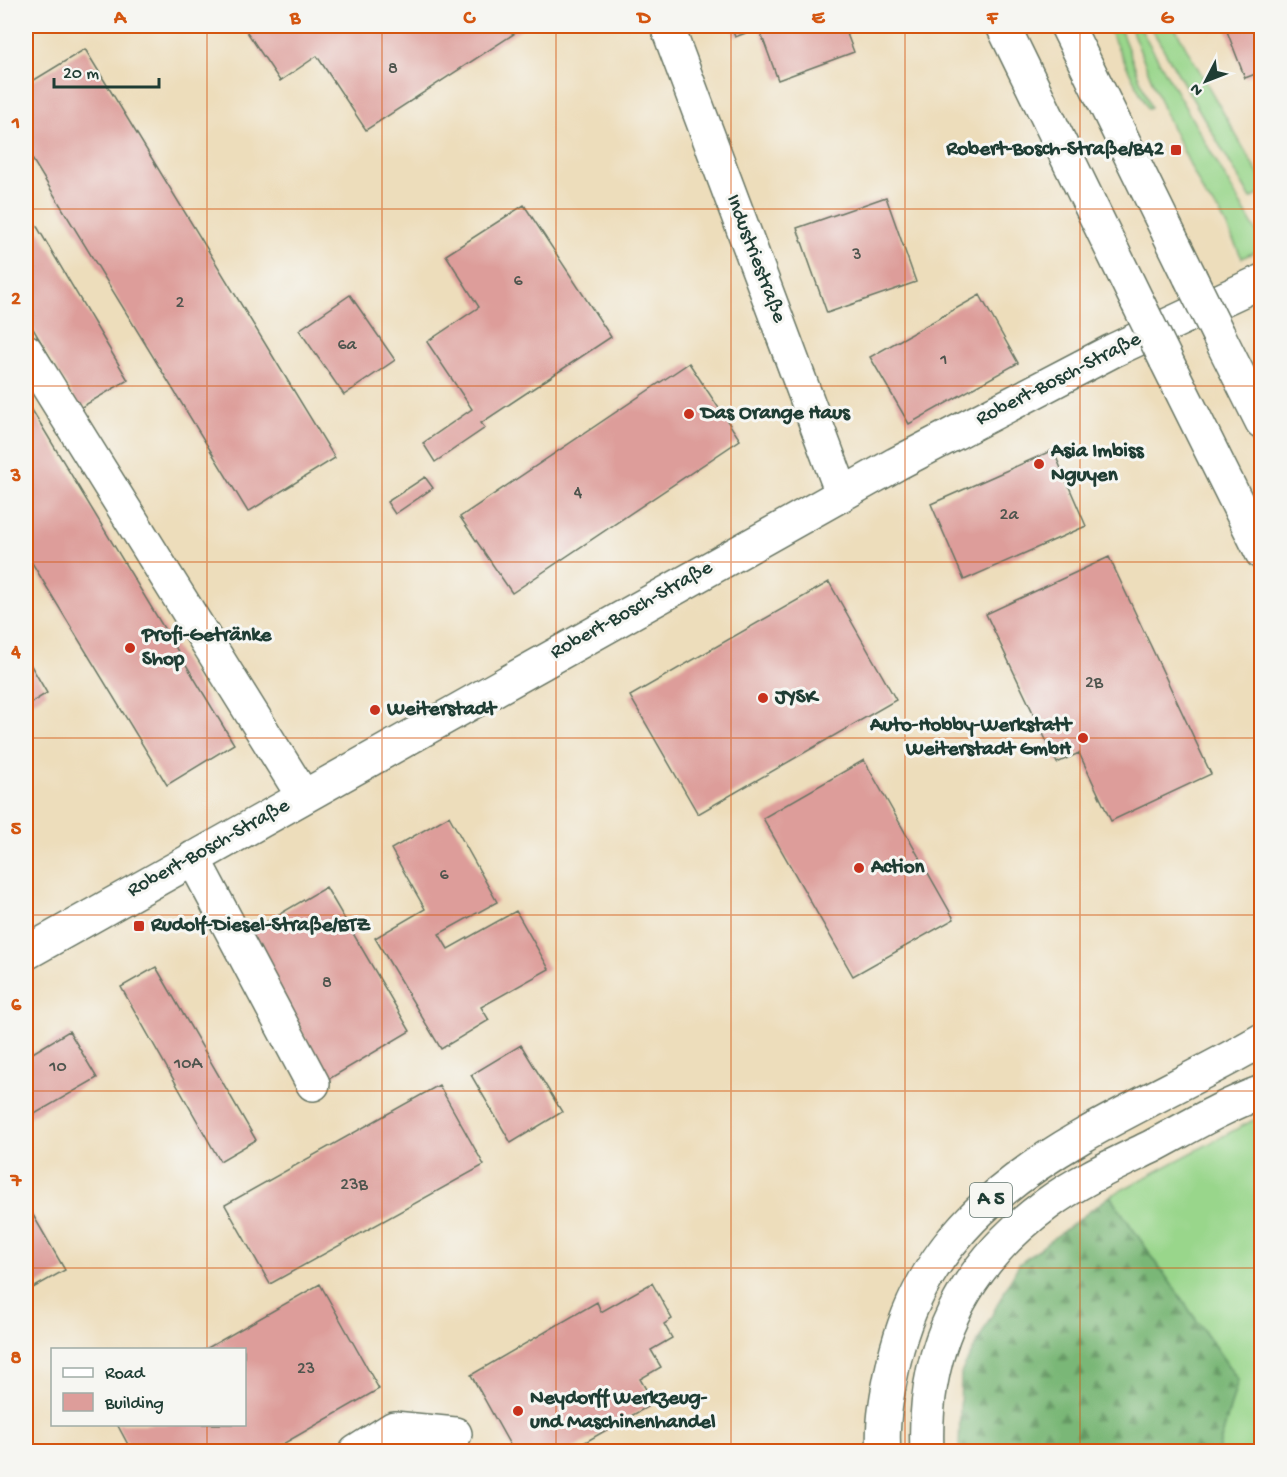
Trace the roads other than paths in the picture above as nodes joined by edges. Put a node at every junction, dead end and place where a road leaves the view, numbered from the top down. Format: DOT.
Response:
graph roads {
  1 [pos="668,26"];
  2 [pos="1003,26"];
  3 [pos="1067,26"];
  4 [pos="1255,284"];
  5 [pos="26,351"];
  6 [pos="1262,422"];
  7 [pos="842,493"];
  8 [pos="1262,553"];
  9 [pos="303,796"];
  10 [pos="193,858"];
  11 [pos="26,953"];
  12 [pos="1248,1048"];
  13 [pos="313,1084"];
  14 [pos="1262,1092"];
  15 [pos="455,1434"];
  16 [pos="356,1452"];
  17 [pos="884,1452"];
  18 [pos="927,1452"];
  1 -- 7 [label="main road, Industriestraße"];
  2 -- 8 [label="main road, bridge"];
  3 -- 6 [label="main road, bridge"];
  4 -- 7 [label="main road, Robert-Bosch-Straße"];
  5 -- 9 [label="main road"];
  7 -- 9 [label="main road, Robert-Bosch-Straße"];
  9 -- 10 [label="main road, Robert-Bosch-Straße"];
  10 -- 11 [label="main road, Robert-Bosch-Straße"];
  10 -- 13 [label="main road"];
  12 -- 17 [label="main road, A 5"];
  14 -- 18 [label="main road"];
  15 -- 16 [label="main road"];
}
